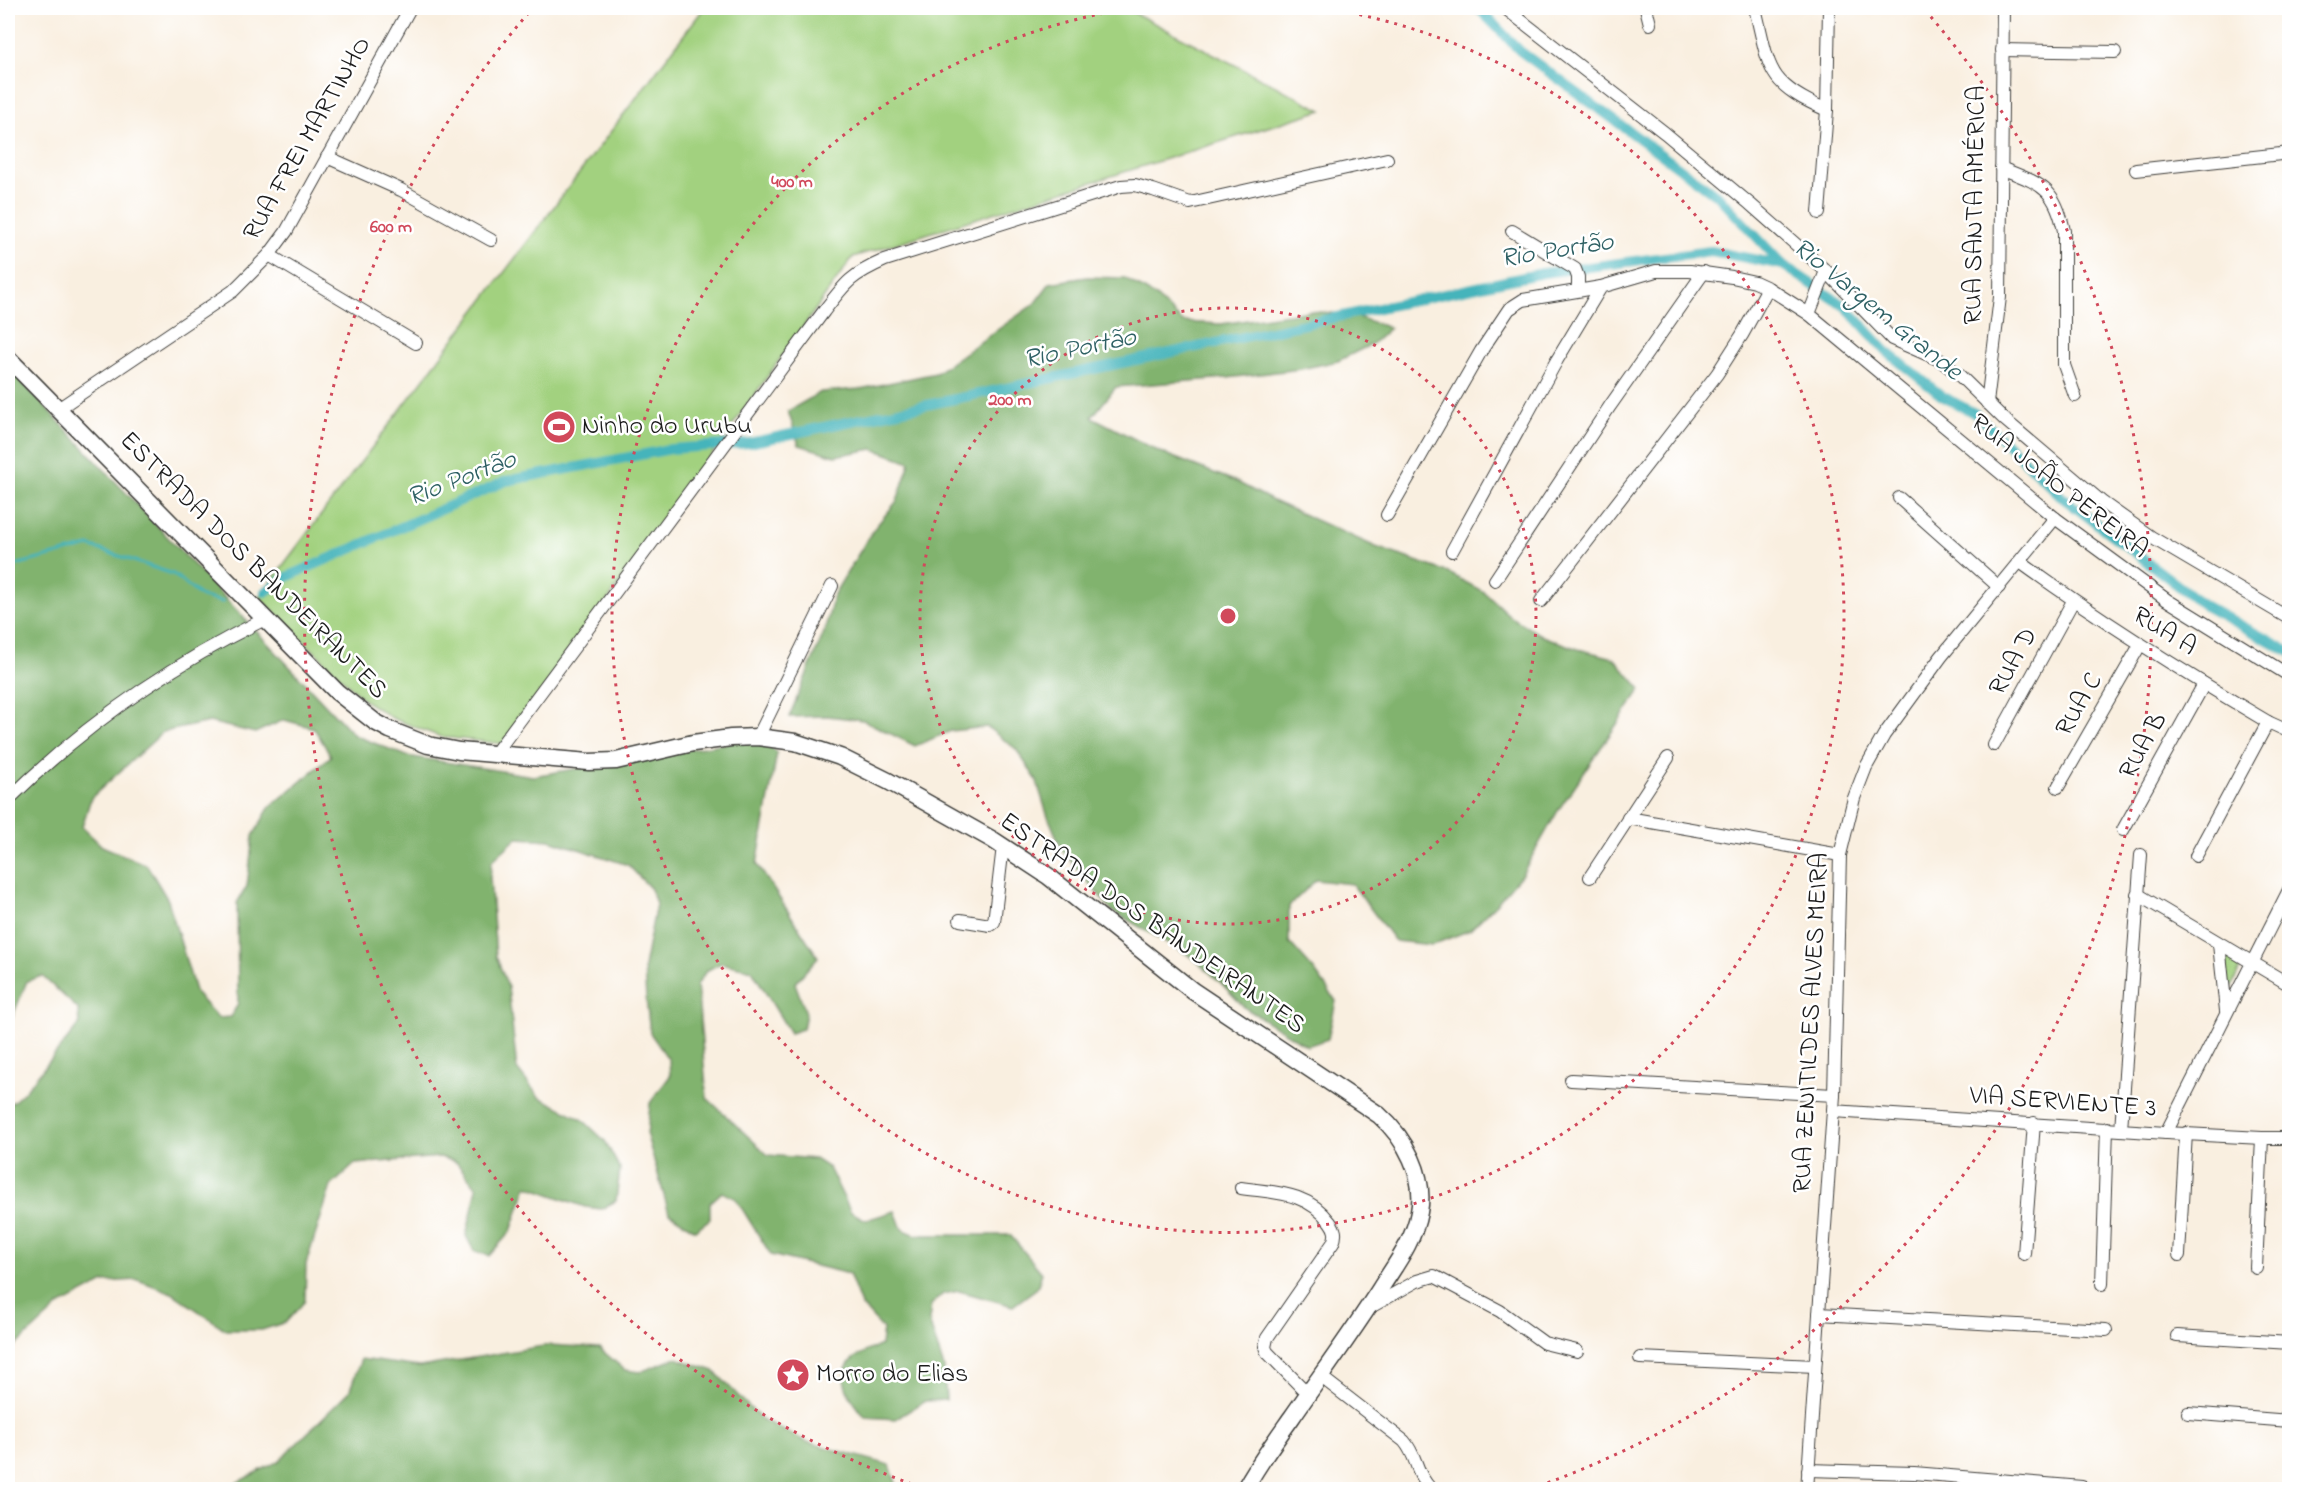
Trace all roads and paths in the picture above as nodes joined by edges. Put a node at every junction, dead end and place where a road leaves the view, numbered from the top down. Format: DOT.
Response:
graph roads {
  1 [pos="410,8"];
  2 [pos="1505,8"];
  3 [pos="1646,8"];
  4 [pos="1755,8"];
  5 [pos="1829,8"];
  6 [pos="2003,8"];
  7 [pos="1650,24"];
  8 [pos="2002,50"];
  9 [pos="2115,52"];
  10 [pos="1827,110"];
  11 [pos="2289,153"];
  12 [pos="327,157"];
  13 [pos="1387,159"];
  14 [pos="2001,168"];
  15 [pos="2136,170"];
  16 [pos="1819,213"];
  17 [pos="1512,231"];
  18 [pos="491,240"];
  19 [pos="269,255"];
  20 [pos="1704,272"];
  21 [pos="1824,277"];
  22 [pos="1604,285"];
  23 [pos="1768,288"];
  24 [pos="1578,290"];
  25 [pos="1809,314"];
  26 [pos="416,343"];
  27 [pos="8,358"];
  28 [pos="2075,396"];
  29 [pos="1987,403"];
  30 [pos="58,409"];
  31 [pos="1899,498"];
  32 [pos="1387,515"];
  33 [pos="2055,518"];
  34 [pos="1452,551"];
  35 [pos="2020,562"];
  36 [pos="1495,580"];
  37 [pos="832,586"];
  38 [pos="1999,587"];
  39 [pos="2073,601"];
  40 [pos="1541,602"];
  41 [pos="265,619"];
  42 [pos="2289,620"];
  43 [pos="2140,645"];
  44 [pos="2289,676"];
  45 [pos="2204,684"];
  46 [pos="2268,722"];
  47 [pos="2289,732"];
  48 [pos="758,737"];
  49 [pos="1994,745"];
  50 [pos="494,755"];
  51 [pos="1668,758"];
  52 [pos="2058,787"];
  53 [pos="8,800"];
  54 [pos="1628,818"];
  55 [pos="2123,830"];
  56 [pos="1003,846"];
  57 [pos="1840,855"];
  58 [pos="2141,855"];
  59 [pos="2196,856"];
  60 [pos="1590,877"];
  61 [pos="2289,888"];
  62 [pos="2137,894"];
  63 [pos="960,920"];
  64 [pos="2219,944"];
  65 [pos="2250,963"];
  66 [pos="2289,985"];
  67 [pos="2226,1012"];
  68 [pos="1571,1080"];
  69 [pos="1834,1095"];
  70 [pos="1833,1111"];
  71 [pos="2034,1122"];
  72 [pos="2107,1128"];
  73 [pos="2121,1129"];
  74 [pos="2166,1133"];
  75 [pos="2186,1133"];
  76 [pos="2262,1138"];
  77 [pos="2289,1138"];
  78 [pos="1241,1188"];
  79 [pos="2024,1254"];
  80 [pos="2179,1255"];
  81 [pos="2256,1268"];
  82 [pos="2102,1284"];
  83 [pos="1366,1310"];
  84 [pos="1819,1314"];
  85 [pos="2106,1330"];
  86 [pos="2177,1336"];
  87 [pos="2289,1342"];
  88 [pos="1577,1351"];
  89 [pos="1640,1358"];
  90 [pos="1815,1366"];
  91 [pos="1320,1376"];
  92 [pos="1308,1394"];
  93 [pos="2188,1413"];
  94 [pos="2289,1420"];
  95 [pos="1808,1470"];
  96 [pos="2082,1487"];
  97 [pos="1244,1490"];
  98 [pos="1432,1490"];
  99 [pos="1807,1490"];
  1 -- 12 [label="street, RUA FREI MARTINHO"];
  2 -- 21 [label="street"];
  3 -- 7 [label="street"];
  4 -- 10 [label="street"];
  5 -- 10 [label="street"];
  6 -- 8 [label="street, RUA SANTA AMÉRICA"];
  8 -- 9 [label="street"];
  8 -- 14 [label="street, RUA SANTA AMÉRICA"];
  10 -- 16 [label="street"];
  11 -- 15 [label="street"];
  12 -- 18 [label="street"];
  12 -- 19 [label="street, RUA FREI MARTINHO"];
  13 -- 50 [label="street"];
  14 -- 28 [label="street"];
  14 -- 29 [label="street, RUA SANTA AMÉRICA"];
  17 -- 24 [label="street"];
  19 -- 26 [label="street"];
  19 -- 30 [label="street, RUA FREI MARTINHO"];
  20 -- 22 [label="street, RUA JOÃO PEREIRA"];
  20 -- 23 [label="street, RUA JOÃO PEREIRA"];
  20 -- 36 [label="street"];
  21 -- 25 [label="street"];
  21 -- 29 [label="street"];
  22 -- 24 [label="street, RUA JOÃO PEREIRA"];
  22 -- 34 [label="street"];
  23 -- 25 [label="street, RUA JOÃO PEREIRA"];
  23 -- 40 [label="street"];
  24 -- 32 [label="street, RUA JOÃO PEREIRA"];
  25 -- 33 [label="street, RUA JOÃO PEREIRA"];
  27 -- 30 [label="main road, ESTRADA DOS BANDEIRANTES"];
  29 -- 42 [label="street"];
  30 -- 41 [label="main road, ESTRADA DOS BANDEIRANTES"];
  31 -- 38 [label="street"];
  33 -- 35 [label="street, RUA ZENITILDES ALVES MEIRA"];
  33 -- 44 [label="street, RUA JOÃO PEREIRA"];
  35 -- 38 [label="street, RUA ZENITILDES ALVES MEIRA"];
  35 -- 39 [label="street, RUA A"];
  37 -- 48 [label="street"];
  38 -- 57 [label="street, RUA ZENITILDES ALVES MEIRA"];
  39 -- 43 [label="street, RUA A"];
  39 -- 49 [label="street, RUA D"];
  41 -- 50 [label="main road, ESTRADA DOS BANDEIRANTES"];
  41 -- 53 [label="street"];
  43 -- 45 [label="street, RUA A"];
  43 -- 52 [label="street, RUA C"];
  45 -- 46 [label="street, RUA A"];
  45 -- 55 [label="street, RUA B"];
  46 -- 47 [label="street, RUA A"];
  46 -- 59 [label="street"];
  48 -- 50 [label="main road, ESTRADA DOS BANDEIRANTES"];
  48 -- 56 [label="main road, ESTRADA DOS BANDEIRANTES"];
  51 -- 54 [label="street"];
  54 -- 57 [label="street"];
  54 -- 60 [label="street"];
  56 -- 63 [label="street"];
  56 -- 83 [label="main road, ESTRADA DOS BANDEIRANTES"];
  57 -- 69 [label="street, RUA ZENITILDES ALVES MEIRA"];
  58 -- 62 [label="street"];
  61 -- 65 [label="street"];
  62 -- 64 [label="street"];
  62 -- 73 [label="street"];
  64 -- 65 [label="street"];
  64 -- 67 [label="street"];
  65 -- 66 [label="street"];
  65 -- 67 [label="street"];
  67 -- 74 [label="street"];
  68 -- 69 [label="street"];
  69 -- 70 [label="street, RUA ZENITILDES ALVES MEIRA"];
  70 -- 71 [label="street, VIA SERVIENTE 3"];
  70 -- 84 [label="street, RUA ZENITILDES ALVES MEIRA"];
  71 -- 72 [label="street, VIA SERVIENTE 3"];
  71 -- 79 [label="street"];
  72 -- 73 [label="street, VIA SERVIENTE 3"];
  72 -- 82 [label="street"];
  73 -- 74 [label="street, VIA SERVIENTE 3"];
  74 -- 75 [label="street, VIA SERVIENTE 3"];
  75 -- 76 [label="street, VIA SERVIENTE 3"];
  75 -- 80 [label="street"];
  76 -- 77 [label="street, VIA SERVIENTE 3"];
  76 -- 81 [label="street"];
  78 -- 92 [label="street"];
  83 -- 88 [label="street"];
  83 -- 91 [label="main road, ESTRADA DOS BANDEIRANTES"];
  84 -- 85 [label="street"];
  84 -- 90 [label="street, RUA ZENITILDES ALVES MEIRA"];
  86 -- 87 [label="street"];
  89 -- 90 [label="street"];
  90 -- 95 [label="street, RUA ZENITILDES ALVES MEIRA"];
  91 -- 92 [label="main road, ESTRADA DOS BANDEIRANTES"];
  91 -- 98 [label="street"];
  92 -- 97 [label="main road, ESTRADA DOS BANDEIRANTES"];
  93 -- 94 [label="street"];
  95 -- 96 [label="street"];
  95 -- 99 [label="street, RUA ZENITILDES ALVES MEIRA"];
}
